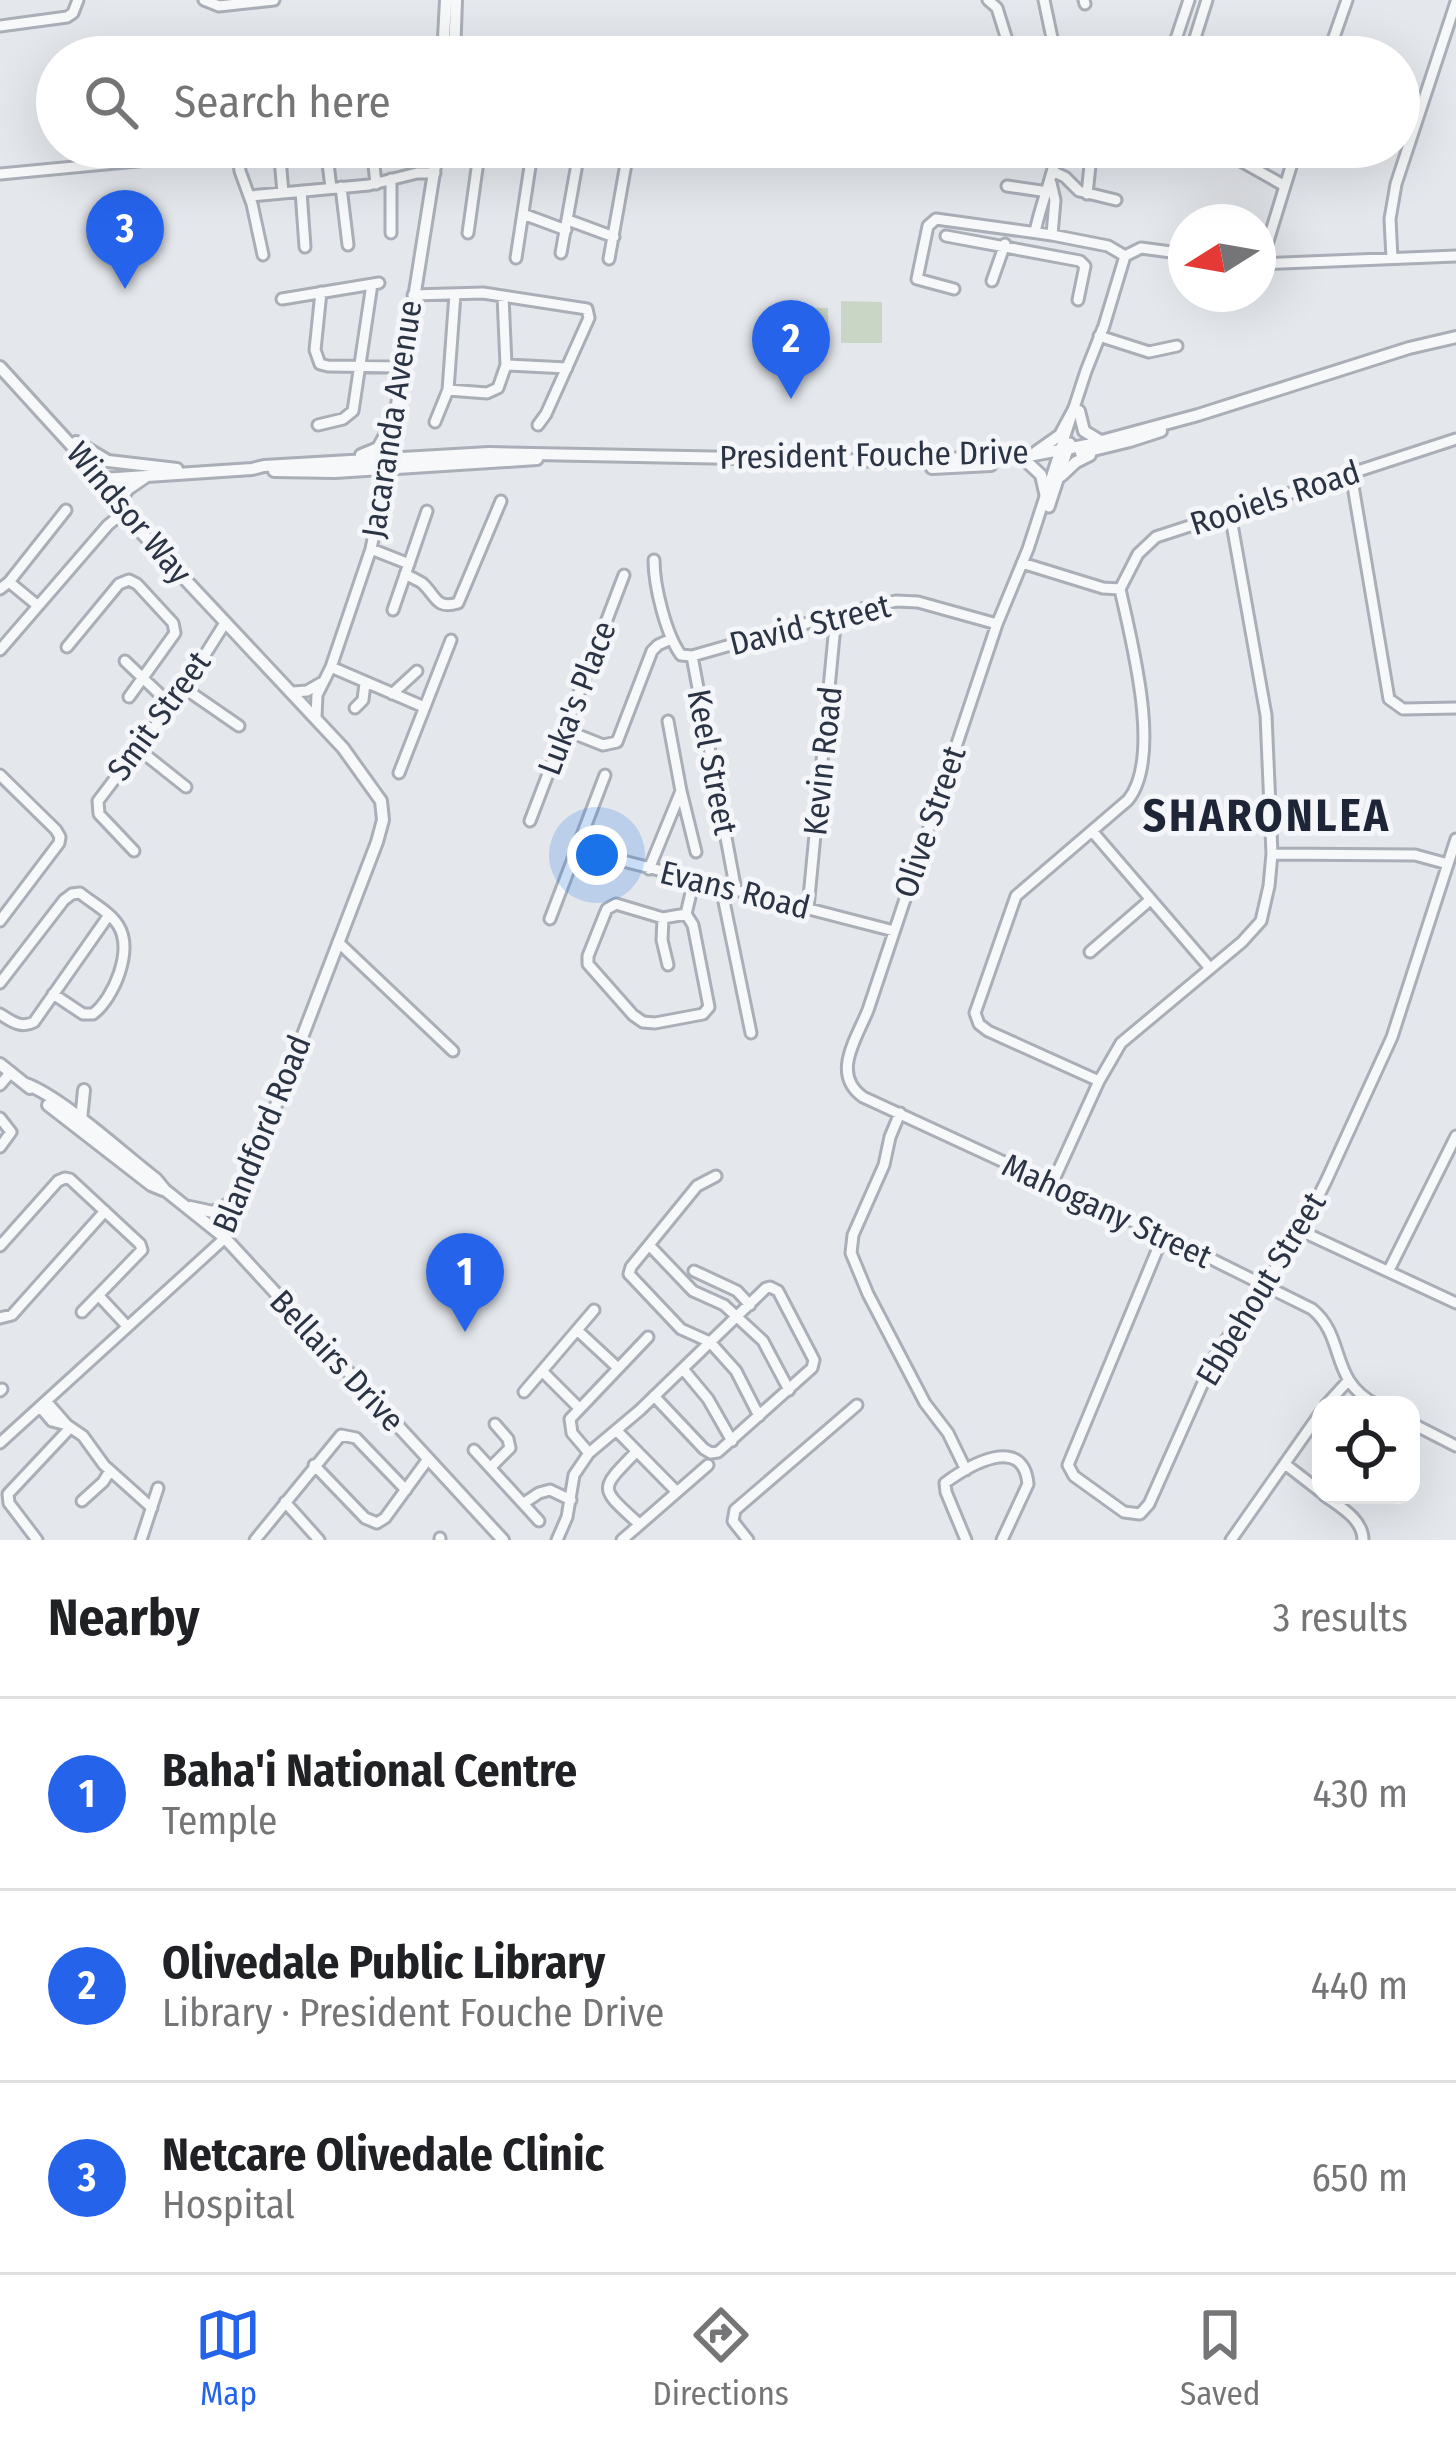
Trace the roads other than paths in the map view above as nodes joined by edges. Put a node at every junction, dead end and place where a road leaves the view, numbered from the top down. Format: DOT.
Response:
graph roads {
  1 [pos="78,0"];
  2 [pos="203,0"];
  3 [pos="274,0"];
  4 [pos="446,0"];
  5 [pos="988,0"];
  6 [pos="1044,0"];
  7 [pos="1189,0"];
  8 [pos="1207,0"];
  9 [pos="1347,0"];
  10 [pos="1456,2"];
  11 [pos="458,3"];
  12 [pos="0,26"];
  13 [pos="444,36"];
  14 [pos="456,36"];
  15 [pos="1006,36"];
  16 [pos="1052,36"];
  17 [pos="1177,36"];
  18 [pos="1196,36"];
  19 [pos="1334,36"];
  20 [pos="1420,111"];
  21 [pos="63,168"];
  22 [pos="240,168"];
  23 [pos="282,168"];
  24 [pos="331,168"];
  25 [pos="374,168"];
  26 [pos="436,168"];
  27 [pos="478,168"];
  28 [pos="529,168"];
  29 [pos="576,168"];
  30 [pos="626,168"];
  31 [pos="1054,168"];
  32 [pos="1090,168"];
  33 [pos="1253,168"];
  34 [pos="1291,168"];
  35 [pos="1401,168"];
  36 [pos="435,173"];
  37 [pos="0,174"];
  38 [pos="391,179"];
  39 [pos="376,184"];
  40 [pos="1051,185"];
  41 [pos="1007,186"];
  42 [pos="1285,186"];
  43 [pos="336,188"];
  44 [pos="301,191"];
  45 [pos="284,193"];
  46 [pos="1087,194"];
  47 [pos="250,196"];
  48 [pos="1116,200"];
  49 [pos="523,214"];
  50 [pos="1276,214"];
  51 [pos="567,225"];
  52 [pos="1010,228"];
  53 [pos="1035,232"];
  54 [pos="392,233"];
  55 [pos="468,233"];
  56 [pos="1052,235"];
  57 [pos="946,236"];
  58 [pos="614,237"];
  59 [pos="348,245"];
  60 [pos="1005,245"];
  61 [pos="305,247"];
  62 [pos="1168,252"];
  63 [pos="561,253"];
  64 [pos="263,256"];
  65 [pos="1125,256"];
  66 [pos="1456,256"];
  67 [pos="517,258"];
  68 [pos="1392,258"];
  69 [pos="609,259"];
  70 [pos="1276,263"];
  71 [pos="992,281"];
  72 [pos="954,289"];
  73 [pos="321,292"];
  74 [pos="455,294"];
  75 [pos="413,295"];
  76 [pos="503,296"];
  77 [pos="282,299"];
  78 [pos="1078,299"];
  79 [pos="1101,334"];
  80 [pos="1456,337"];
  81 [pos="1177,346"];
  82 [pos="359,365"];
  83 [pos="506,365"];
  84 [pos="0,367"];
  85 [pos="402,367"];
  86 [pos="567,368"];
  87 [pos="448,390"];
  88 [pos="1077,410"];
  89 [pos="396,412"];
  90 [pos="435,422"];
  91 [pos="538,424"];
  92 [pos="318,425"];
  93 [pos="393,429"];
  94 [pos="58,430"];
  95 [pos="1456,439"];
  96 [pos="1103,445"];
  97 [pos="960,446"];
  98 [pos="1064,453"];
  99 [pos="552,455"];
  100 [pos="432,456"];
  101 [pos="689,458"];
  102 [pos="1027,459"];
  103 [pos="944,460"];
  104 [pos="335,461"];
  105 [pos="388,463"];
  106 [pos="252,469"];
  107 [pos="186,472"];
  108 [pos="1351,474"];
  109 [pos="150,475"];
  110 [pos="1060,476"];
  111 [pos="102,479"];
  112 [pos="1046,497"];
  113 [pos="501,501"];
  114 [pos="120,509"];
  115 [pos="66,510"];
  116 [pos="427,511"];
  117 [pos="1230,513"];
  118 [pos="371,549"];
  119 [pos="1028,549"];
  120 [pos="654,560"];
  121 [pos="1022,563"];
  122 [pos="407,569"];
  123 [pos="624,575"];
  124 [pos="4,586"];
  125 [pos="1120,589"];
  126 [pos="37,605"];
  127 [pos="393,610"];
  128 [pos="836,615"];
  129 [pos="225,623"];
  130 [pos="997,624"];
  131 [pos="451,640"];
  132 [pos="671,640"];
  133 [pos="67,646"];
  134 [pos="0,650"];
  135 [pos="692,656"];
  136 [pos="258,659"];
  137 [pos="125,662"];
  138 [pos="331,667"];
  139 [pos="417,670"];
  140 [pos="142,680"];
  141 [pos="365,682"];
  142 [pos="321,683"];
  143 [pos="184,688"];
  144 [pos="293,692"];
  145 [pos="392,694"];
  146 [pos="129,698"];
  147 [pos="171,705"];
  148 [pos="424,707"];
  149 [pos="355,708"];
  150 [pos="1456,708"];
  151 [pos="316,717"];
  152 [pos="668,722"];
  153 [pos="239,726"];
  154 [pos="565,730"];
  155 [pos="137,748"];
  156 [pos="349,758"];
  157 [pos="399,773"];
  158 [pos="0,775"];
  159 [pos="604,776"];
  160 [pos="186,787"];
  161 [pos="681,790"];
  162 [pos="384,814"];
  163 [pos="530,821"];
  164 [pos="1092,831"];
  165 [pos="1456,839"];
  166 [pos="577,849"];
  167 [pos="134,851"];
  168 [pos="697,852"];
  169 [pos="1271,854"];
  170 [pos="1448,864"];
  171 [pos="649,869"];
  172 [pos="694,880"];
  173 [pos="722,887"];
  174 [pos="736,891"];
  175 [pos="1150,900"];
  176 [pos="808,908"];
  177 [pos="686,914"];
  178 [pos="109,915"];
  179 [pos="663,918"];
  180 [pos="550,919"];
  181 [pos="0,921"];
  182 [pos="894,931"];
  183 [pos="338,942"];
  184 [pos="1090,952"];
  185 [pos="668,965"];
  186 [pos="1209,968"];
  187 [pos="0,981"];
  188 [pos="52,994"];
  189 [pos="0,1014"];
  190 [pos="751,1033"];
  191 [pos="453,1051"];
  192 [pos="4,1069"];
  193 [pos="1099,1082"];
  194 [pos="26,1084"];
  195 [pos="0,1085"];
  196 [pos="84,1090"];
  197 [pos="857,1094"];
  198 [pos="900,1113"];
  199 [pos="0,1118"];
  200 [pos="81,1120"];
  201 [pos="1456,1136"];
  202 [pos="0,1147"];
  203 [pos="716,1176"];
  204 [pos="1052,1184"];
  205 [pos="164,1190"];
  206 [pos="239,1199"];
  207 [pos="181,1204"];
  208 [pos="105,1211"];
  209 [pos="1301,1231"];
  210 [pos="1163,1236"];
  211 [pos="225,1238"];
  212 [pos="0,1246"];
  213 [pos="649,1246"];
  214 [pos="694,1270"];
  215 [pos="1389,1270"];
  216 [pos="1264,1286"];
  217 [pos="100,1297"];
  218 [pos="1456,1303"];
  219 [pos="751,1305"];
  220 [pos="594,1310"];
  221 [pos="82,1312"];
  222 [pos="738,1316"];
  223 [pos="0,1318"];
  224 [pos="127,1326"];
  225 [pos="577,1330"];
  226 [pos="648,1337"];
  227 [pos="710,1342"];
  228 [pos="618,1368"];
  229 [pos="683,1369"];
  230 [pos="542,1371"];
  231 [pos="1347,1382"];
  232 [pos="789,1390"];
  233 [pos="524,1391"];
  234 [pos="654,1396"];
  235 [pos="1335,1396"];
  236 [pos="1361,1396"];
  237 [pos="43,1404"];
  238 [pos="857,1405"];
  239 [pos="579,1408"];
  240 [pos="759,1416"];
  241 [pos="495,1424"];
  242 [pos="1312,1425"];
  243 [pos="68,1427"];
  244 [pos="1420,1428"];
  245 [pos="616,1430"];
  246 [pos="3,1435"];
  247 [pos="731,1441"];
  248 [pos="1456,1446"];
  249 [pos="474,1450"];
  250 [pos="637,1451"];
  251 [pos="590,1453"];
  252 [pos="428,1460"];
  253 [pos="1285,1464"];
  254 [pos="314,1465"];
  255 [pos="708,1465"];
  256 [pos="491,1468"];
  257 [pos="966,1469"];
  258 [pos="110,1471"];
  259 [pos="1312,1485"];
  260 [pos="158,1488"];
  261 [pos="406,1490"];
  262 [pos="677,1492"];
  263 [pos="571,1499"];
  264 [pos="82,1501"];
  265 [pos="285,1502"];
  266 [pos="524,1503"];
  267 [pos="1336,1504"];
  268 [pos="152,1508"];
  269 [pos="538,1521"];
  270 [pos="639,1524"];
  271 [pos="740,1530"];
  272 [pos="37,1540"];
  273 [pos="141,1540"];
  274 [pos="255,1540"];
  275 [pos="319,1540"];
  276 [pos="503,1540"];
  277 [pos="557,1540"];
  278 [pos="622,1540"];
  279 [pos="729,1540"];
  280 [pos="748,1540"];
  281 [pos="966,1540"];
  282 [pos="1002,1540"];
  283 [pos="1231,1540"];
  284 [pos="1363,1540"];
  1 -- 12 [label="street"];
  2 -- 3 [label="street"];
  4 -- 13 [label="street"];
  5 -- 15 [label="street"];
  6 -- 16 [label="street"];
  7 -- 17 [label="street"];
  8 -- 18 [label="street"];
  9 -- 19 [label="street"];
  10 -- 20 [label="street"];
  11 -- 14 [label="street"];
  21 -- 37 [label="street"];
  22 -- 47 [label="street"];
  23 -- 45 [label="street"];
  24 -- 43 [label="street"];
  25 -- 39 [label="street"];
  26 -- 36 [label="street, Jacaranda Avenue"];
  27 -- 55 [label="street"];
  28 -- 49 [label="street"];
  29 -- 51 [label="street"];
  30 -- 58 [label="street"];
  31 -- 40 [label="street"];
  32 -- 46 [label="street"];
  33 -- 42 [label="street"];
  34 -- 42 [label="street"];
  35 -- 68 [label="street"];
  36 -- 38 [label="street"];
  36 -- 75 [label="street, Jacaranda Avenue"];
  38 -- 39 [label="street"];
  38 -- 54 [label="street"];
  39 -- 43 [label="street"];
  40 -- 41 [label="street"];
  40 -- 46 [label="street"];
  40 -- 53 [label="street"];
  40 -- 56 [label="street"];
  42 -- 50 [label="street"];
  43 -- 44 [label="street"];
  43 -- 59 [label="street"];
  44 -- 45 [label="street"];
  44 -- 61 [label="street"];
  45 -- 47 [label="street"];
  46 -- 48 [label="street"];
  47 -- 64 [label="street"];
  49 -- 51 [label="street"];
  49 -- 67 [label="street"];
  51 -- 58 [label="street"];
  51 -- 63 [label="street"];
  52 -- 53 [label="street"];
  52 -- 60 [label="street"];
  52 -- 72 [label="street"];
  53 -- 56 [label="street"];
  56 -- 65 [label="street"];
  57 -- 60 [label="street"];
  58 -- 69 [label="street"];
  60 -- 71 [label="street"];
  60 -- 78 [label="street"];
  62 -- 65 [label="street"];
  65 -- 79 [label="street, Olive Street"];
  66 -- 68 [label="street"];
  68 -- 70 [label="street"];
  73 -- 77 [label="street"];
  73 -- 82 [label="street"];
  73 -- 82 [label="street"];
  74 -- 75 [label="street"];
  74 -- 76 [label="street"];
  74 -- 87 [label="street"];
  75 -- 85 [label="street, Jacaranda Avenue"];
  76 -- 83 [label="street"];
  76 -- 86 [label="street"];
  79 -- 81 [label="street"];
  79 -- 88 [label="street, Olive Street"];
  80 -- 96 [label="street, President Fouche Drive"];
  82 -- 85 [label="street"];
  82 -- 92 [label="street"];
  83 -- 86 [label="street"];
  83 -- 87 [label="street"];
  84 -- 94 [label="street, Windsor Way"];
  85 -- 89 [label="street, Jacaranda Avenue"];
  86 -- 91 [label="street"];
  87 -- 90 [label="street"];
  88 -- 96 [label="street"];
  88 -- 98 [label="street, Olive Street"];
  88 -- 102 [label="street"];
  89 -- 93 [label="street, Jacaranda Avenue"];
  89 -- 104 [label="street"];
  93 -- 100 [label="street"];
  93 -- 105 [label="street, Jacaranda Avenue"];
  94 -- 107 [label="street"];
  94 -- 111 [label="street, Windsor Way"];
  95 -- 108 [label="street, Rooiels Road"];
  96 -- 98 [label="street, President Fouche Drive"];
  96 -- 110 [label="street"];
  97 -- 103 [label="street"];
  98 -- 102 [label="street, President Fouche Drive"];
  98 -- 110 [label="street, Olive Street"];
  98 -- 112 [label="street, Olive Street"];
  99 -- 100 [label="street, President Fouche Drive"];
  99 -- 101 [label="street, President Fouche Drive"];
  99 -- 105 [label="street, President Fouche Drive"];
  100 -- 105 [label="street, President Fouche Drive"];
  101 -- 102 [label="street, President Fouche Drive"];
  101 -- 103 [label="street, President Fouche Drive"];
  102 -- 103 [label="street, President Fouche Drive"];
  102 -- 112 [label="street"];
  104 -- 105 [label="street, President Fouche Drive"];
  104 -- 106 [label="street, President Fouche Drive"];
  105 -- 106 [label="street, President Fouche Drive"];
  105 -- 118 [label="street, Jacaranda Avenue"];
  106 -- 107 [label="street, President Fouche Drive"];
  107 -- 109 [label="street, President Fouche Drive"];
  108 -- 117 [label="street, Rooiels Road"];
  108 -- 150 [label="street"];
  109 -- 111 [label="street, President Fouche Drive"];
  109 -- 114 [label="street"];
  110 -- 119 [label="street, Olive Street"];
  111 -- 114 [label="street, Windsor Way"];
  112 -- 119 [label="street, Olive Street"];
  113 -- 122 [label="street"];
  114 -- 126 [label="street"];
  114 -- 129 [label="street, Windsor Way"];
  115 -- 124 [label="street"];
  116 -- 122 [label="street"];
  117 -- 125 [label="street, Rooiels Road"];
  117 -- 169 [label="street"];
  118 -- 122 [label="street"];
  118 -- 138 [label="street, Jacaranda Avenue"];
  119 -- 121 [label="street, Olive Street"];
  120 -- 132 [label="street"];
  121 -- 125 [label="street"];
  121 -- 130 [label="street, Olive Street"];
  122 -- 127 [label="street"];
  123 -- 154 [label="street, Luka's Place"];
  124 -- 126 [label="street"];
  125 -- 164 [label="street"];
  126 -- 134 [label="street"];
  128 -- 130 [label="street, David Street"];
  128 -- 135 [label="street, David Street"];
  128 -- 176 [label="street, Kevin Road"];
  129 -- 136 [label="street, Windsor Way"];
  129 -- 143 [label="street, Smit Street"];
  130 -- 182 [label="street, Olive Street"];
  131 -- 148 [label="street"];
  132 -- 135 [label="street, Keel Street"];
  132 -- 154 [label="street"];
  133 -- 140 [label="street"];
  135 -- 174 [label="street, Keel Street"];
  136 -- 144 [label="street, Windsor Way"];
  136 -- 156 [label="street, Windsor Way"];
  137 -- 140 [label="street"];
  138 -- 141 [label="street"];
  138 -- 142 [label="street, Jacaranda Avenue"];
  139 -- 145 [label="street"];
  140 -- 146 [label="street"];
  140 -- 147 [label="street"];
  141 -- 145 [label="street"];
  141 -- 149 [label="street"];
  142 -- 144 [label="street"];
  142 -- 151 [label="street, Jacaranda Avenue"];
  143 -- 147 [label="street, Smit Street"];
  143 -- 153 [label="street"];
  144 -- 151 [label="street, Windsor Way"];
  145 -- 148 [label="street"];
  147 -- 155 [label="street, Smit Street"];
  148 -- 157 [label="street"];
  151 -- 156 [label="street, Windsor Way"];
  152 -- 161 [label="street"];
  154 -- 163 [label="street, Luka's Place"];
  155 -- 160 [label="street"];
  155 -- 167 [label="street, Smit Street"];
  156 -- 162 [label="street, Windsor Way"];
  158 -- 181 [label="street"];
  159 -- 166 [label="street"];
  161 -- 168 [label="street"];
  161 -- 171 [label="street"];
  162 -- 183 [label="street, Blandford Road"];
  164 -- 175 [label="street"];
  164 -- 193 [label="street"];
  165 -- 170 [label="street, Ebbehout Street"];
  166 -- 171 [label="street, Evans Road"];
  166 -- 180 [label="street"];
  169 -- 170 [label="street"];
  169 -- 186 [label="street"];
  170 -- 209 [label="street, Ebbehout Street"];
  171 -- 172 [label="street, Evans Road"];
  172 -- 173 [label="street, Evans Road"];
  172 -- 177 [label="street"];
  173 -- 174 [label="street, Evans Road"];
  173 -- 190 [label="street"];
  174 -- 176 [label="street, Evans Road"];
  175 -- 184 [label="street"];
  175 -- 186 [label="street"];
  176 -- 182 [label="street, Evans Road"];
  177 -- 179 [label="street"];
  177 -- 179 [label="street"];
  178 -- 187 [label="street"];
  178 -- 188 [label="street"];
  178 -- 188 [label="street"];
  179 -- 185 [label="street"];
  182 -- 197 [label="street, Olive Street"];
  183 -- 191 [label="street"];
  183 -- 206 [label="street, Blandford Road"];
  186 -- 193 [label="street"];
  188 -- 189 [label="street"];
  192 -- 194 [label="street, Bellairs Drive"];
  192 -- 195 [label="street"];
  193 -- 204 [label="street"];
  194 -- 200 [label="street, Bellairs Drive"];
  194 -- 205 [label="street, Bellairs Drive"];
  196 -- 200 [label="street"];
  197 -- 198 [label="street, Mahogany Street"];
  198 -- 204 [label="street, Mahogany Street"];
  198 -- 257 [label="street"];
  199 -- 202 [label="street"];
  200 -- 205 [label="street, Bellairs Drive"];
  201 -- 215 [label="street"];
  203 -- 213 [label="street"];
  204 -- 210 [label="street, Mahogany Street"];
  205 -- 207 [label="street, Bellairs Drive"];
  206 -- 207 [label="street"];
  206 -- 211 [label="street, Blandford Road"];
  207 -- 211 [label="street, Bellairs Drive"];
  208 -- 212 [label="street"];
  208 -- 217 [label="street"];
  208 -- 223 [label="street"];
  209 -- 215 [label="street"];
  209 -- 216 [label="street, Ebbehout Street"];
  210 -- 216 [label="street, Mahogany Street"];
  210 -- 216 [label="street, Ebbehout Street"];
  211 -- 224 [label="street, Blandford Road"];
  211 -- 252 [label="street, Bellairs Drive"];
  213 -- 222 [label="street"];
  213 -- 227 [label="street"];
  214 -- 219 [label="street"];
  215 -- 218 [label="street"];
  216 -- 231 [label="street, Mahogany Street"];
  217 -- 221 [label="street"];
  217 -- 224 [label="street"];
  219 -- 222 [label="street"];
  219 -- 232 [label="street"];
  220 -- 225 [label="street"];
  222 -- 227 [label="street"];
  222 -- 232 [label="street"];
  224 -- 237 [label="street, Blandford Road"];
  225 -- 228 [label="street"];
  225 -- 230 [label="street"];
  226 -- 228 [label="street"];
  227 -- 229 [label="street"];
  227 -- 240 [label="street"];
  228 -- 239 [label="street"];
  229 -- 234 [label="street"];
  229 -- 247 [label="street"];
  230 -- 233 [label="street"];
  230 -- 239 [label="street"];
  231 -- 235 [label="street"];
  231 -- 236 [label="street"];
  232 -- 240 [label="street"];
  234 -- 245 [label="street"];
  234 -- 247 [label="street"];
  237 -- 243 [label="street"];
  237 -- 246 [label="street, Blandford Road"];
  238 -- 271 [label="street"];
  239 -- 251 [label="street"];
  240 -- 247 [label="street"];
  241 -- 256 [label="street"];
  242 -- 253 [label="street"];
  243 -- 258 [label="street"];
  243 -- 272 [label="street"];
  244 -- 248 [label="street"];
  245 -- 250 [label="street"];
  245 -- 251 [label="street"];
  249 -- 256 [label="street"];
  250 -- 262 [label="street"];
  250 -- 270 [label="street"];
  251 -- 263 [label="street"];
  252 -- 261 [label="street"];
  252 -- 276 [label="street, Bellairs Drive"];
  253 -- 259 [label="street"];
  253 -- 283 [label="street"];
  254 -- 261 [label="street"];
  254 -- 261 [label="street"];
  254 -- 265 [label="street"];
  255 -- 262 [label="street"];
  256 -- 266 [label="street"];
  257 -- 281 [label="street"];
  257 -- 282 [label="street"];
  258 -- 264 [label="street"];
  258 -- 268 [label="street"];
  260 -- 268 [label="street"];
  262 -- 270 [label="street"];
  263 -- 266 [label="street"];
  263 -- 277 [label="street"];
  265 -- 274 [label="street"];
  265 -- 275 [label="street"];
  266 -- 269 [label="street"];
  267 -- 284 [label="street"];
  268 -- 273 [label="street"];
  270 -- 278 [label="street"];
  271 -- 279 [label="street"];
  271 -- 280 [label="street"];
}
